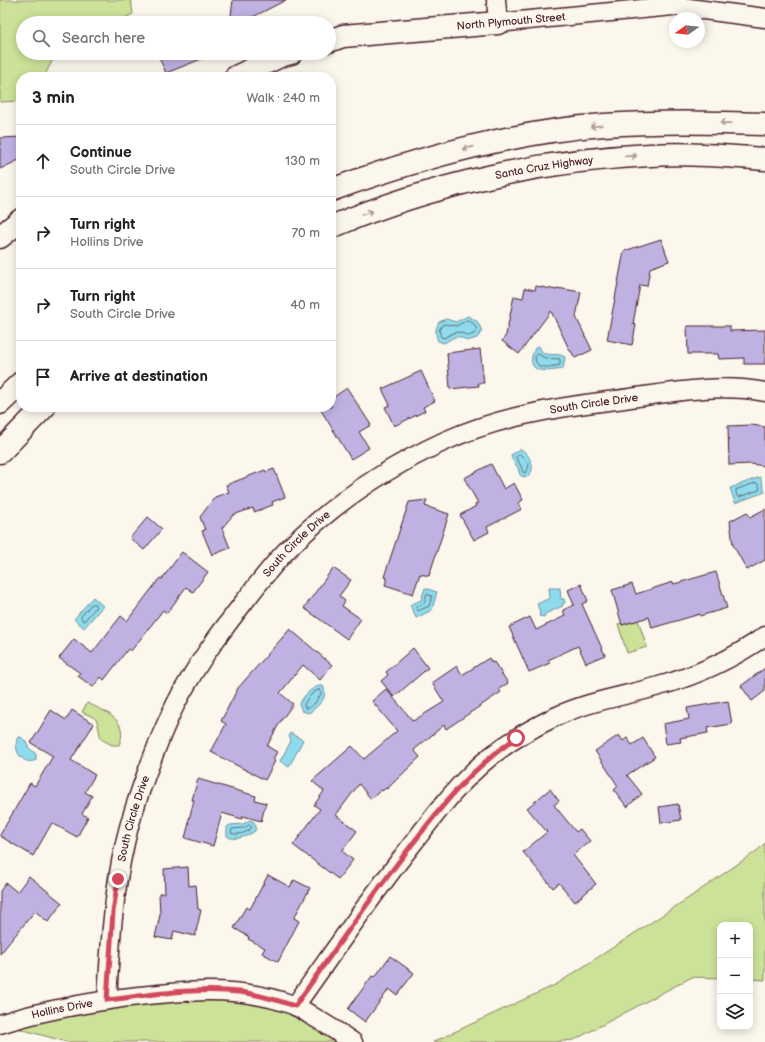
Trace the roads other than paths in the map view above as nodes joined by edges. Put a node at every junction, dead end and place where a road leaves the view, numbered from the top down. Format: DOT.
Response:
graph roads {
  1 [pos="496,0"];
  2 [pos="765,18"];
  3 [pos="498,23"];
  4 [pos="336,38"];
  5 [pos="272,60"];
  6 [pos="246,72"];
  7 [pos="765,124"];
  8 [pos="714,155"];
  9 [pos="765,159"];
  10 [pos="765,173"];
  11 [pos="336,188"];
  12 [pos="16,224"];
  13 [pos="336,225"];
  14 [pos="0,237"];
  15 [pos="16,388"];
  16 [pos="765,392"];
  17 [pos="0,403"];
  18 [pos="39,412"];
  19 [pos="19,432"];
  20 [pos="0,452"];
  21 [pos="0,462"];
  22 [pos="765,636"];
  23 [pos="107,1000"];
  24 [pos="295,1006"];
  25 [pos="0,1024"];
  26 [pos="353,1042"];
  1 -- 3 [label="street"];
  2 -- 3 [label="street, North Plymouth Street"];
  3 -- 4 [label="main road, North Plymouth Street"];
  5 -- 6 [label="main road"];
  7 -- 11 [label="main road, one-way"];
  8 -- 9 [label="main road, Santa Cruz Highway"];
  8 -- 10 [label="main road"];
  13 -- 8 [label="main road, Santa Cruz Highway, one-way"];
  12 -- 14 [label="main road"];
  15 -- 17 [label="main road"];
  16 -- 23 [label="street, South Circle Drive"];
  18 -- 19 [label="main road"];
  19 -- 20 [label="main road"];
  19 -- 21 [label="main road"];
  22 -- 24 [label="street"];
  23 -- 24 [label="street, Hollins Drive"];
  23 -- 25 [label="street, Hollins Drive"];
  24 -- 26 [label="street, Hollins Drive"];
}
